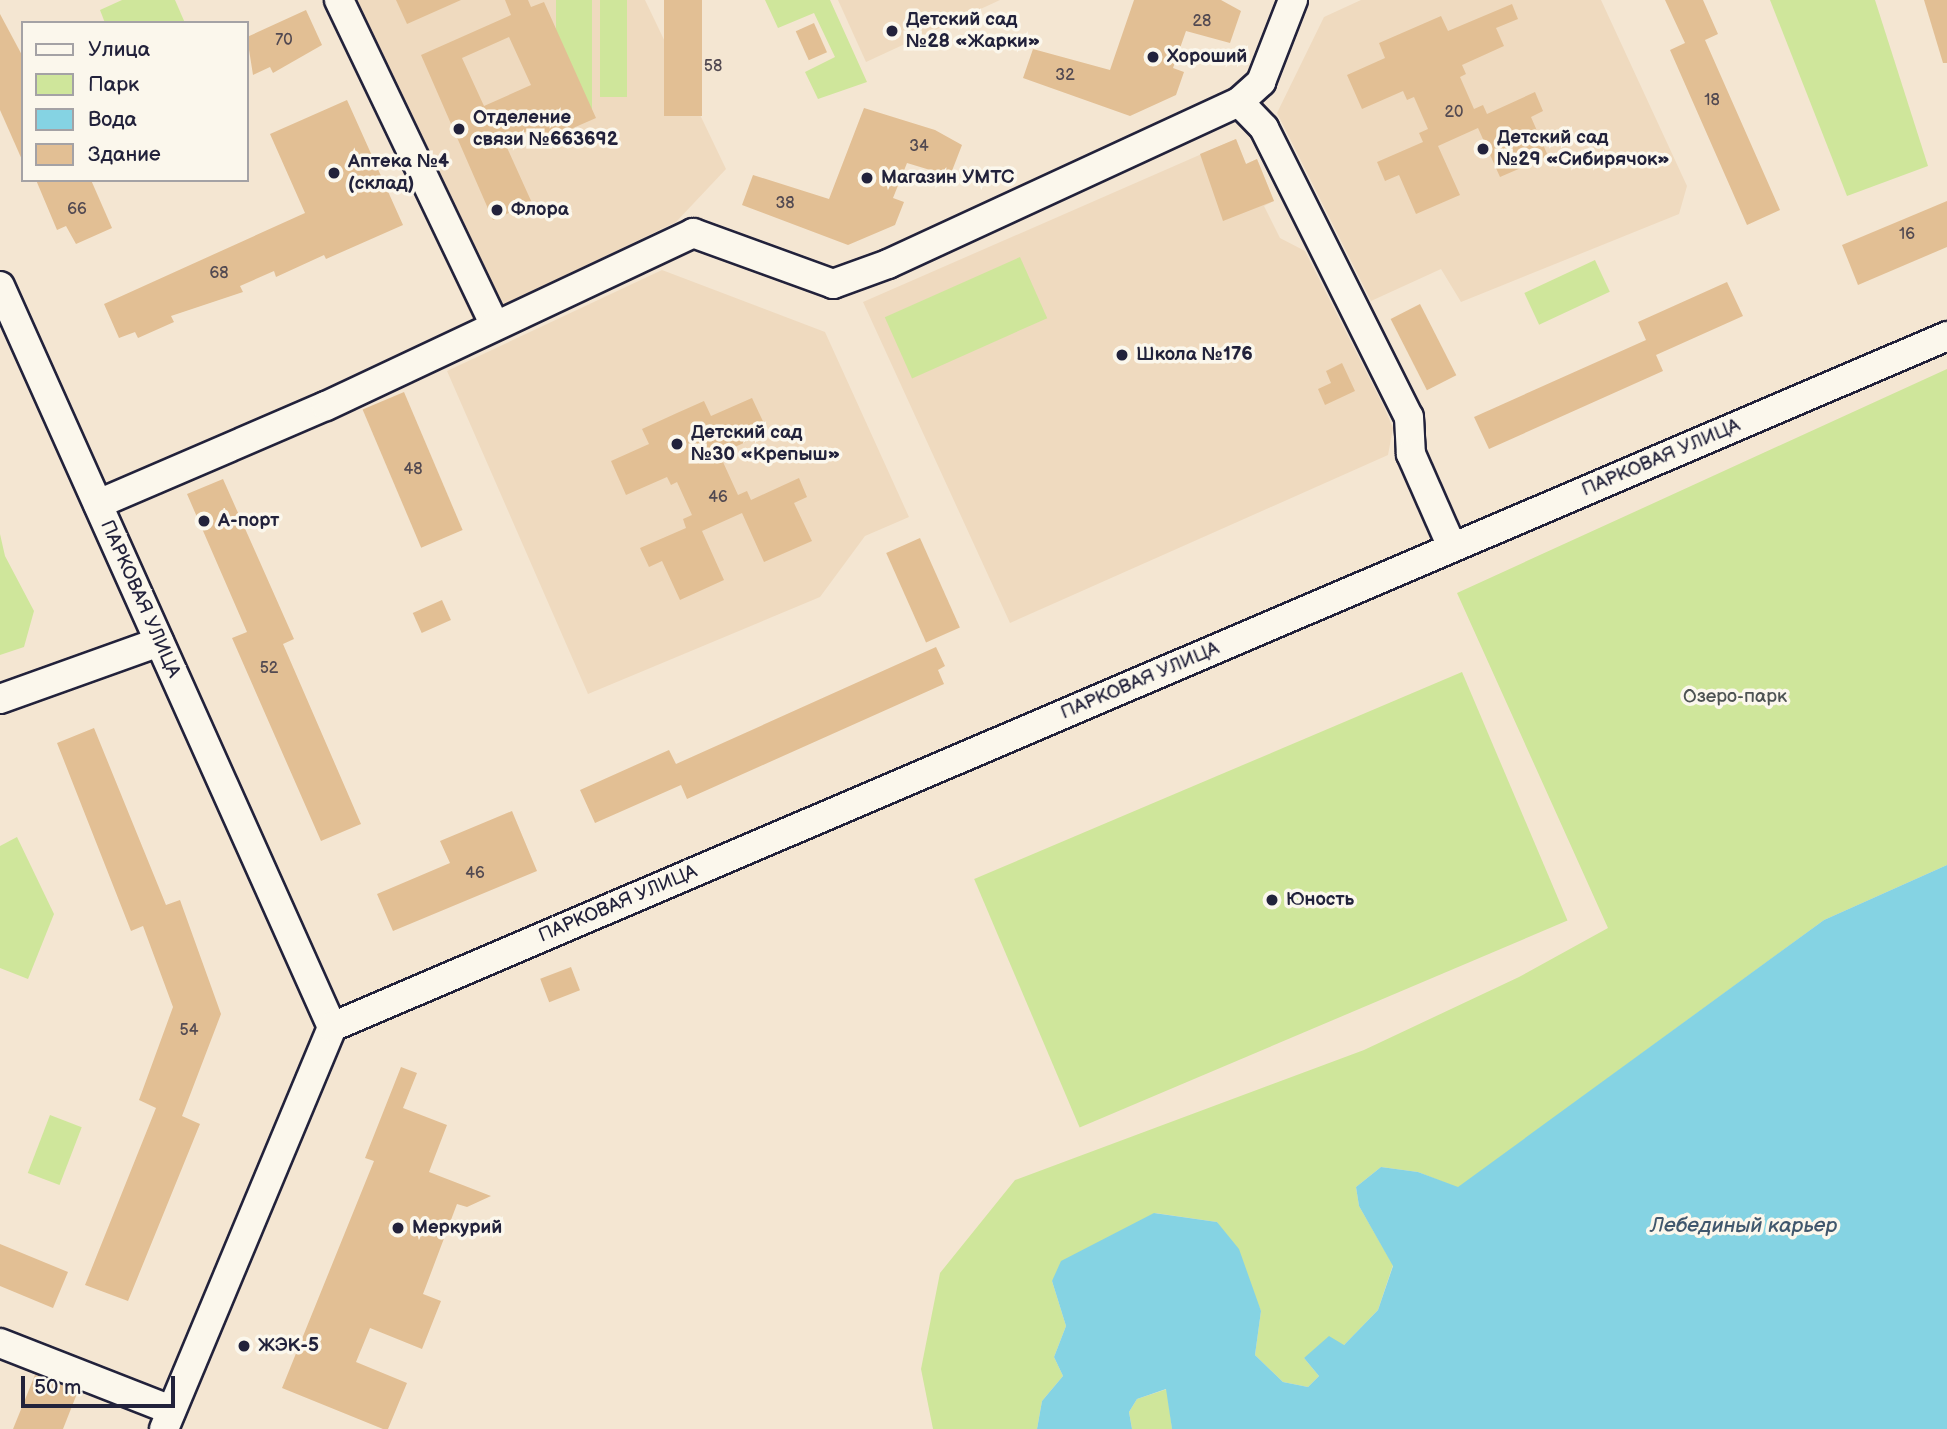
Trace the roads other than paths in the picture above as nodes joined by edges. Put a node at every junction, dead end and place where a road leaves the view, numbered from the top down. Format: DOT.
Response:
graph roads {
  1 [pos="339,0"];
  2 [pos="1293,0"];
  3 [pos="1239,102"];
  4 [pos="0,286"];
  5 [pos="494,323"];
  6 [pos="1947,336"];
  7 [pos="98,504"];
  8 [pos="1452,548"];
  9 [pos="159,642"];
  10 [pos="0,699"];
  11 [pos="332,1027"];
  12 [pos="0,1343"];
  13 [pos="168,1420"];
  1 -- 5 [label="street"];
  2 -- 3 [label="street"];
  3 -- 5 [label="street"];
  3 -- 8 [label="street"];
  4 -- 7 [label="street, ПАРКОВАЯ УЛИЦА"];
  5 -- 7 [label="street"];
  6 -- 8 [label="street, ПАРКОВАЯ УЛИЦА"];
  7 -- 9 [label="street, ПАРКОВАЯ УЛИЦА"];
  8 -- 11 [label="street, ПАРКОВАЯ УЛИЦА"];
  9 -- 10 [label="street"];
  9 -- 11 [label="street, ПАРКОВАЯ УЛИЦА"];
  11 -- 13 [label="street"];
  12 -- 13 [label="street"];
}
